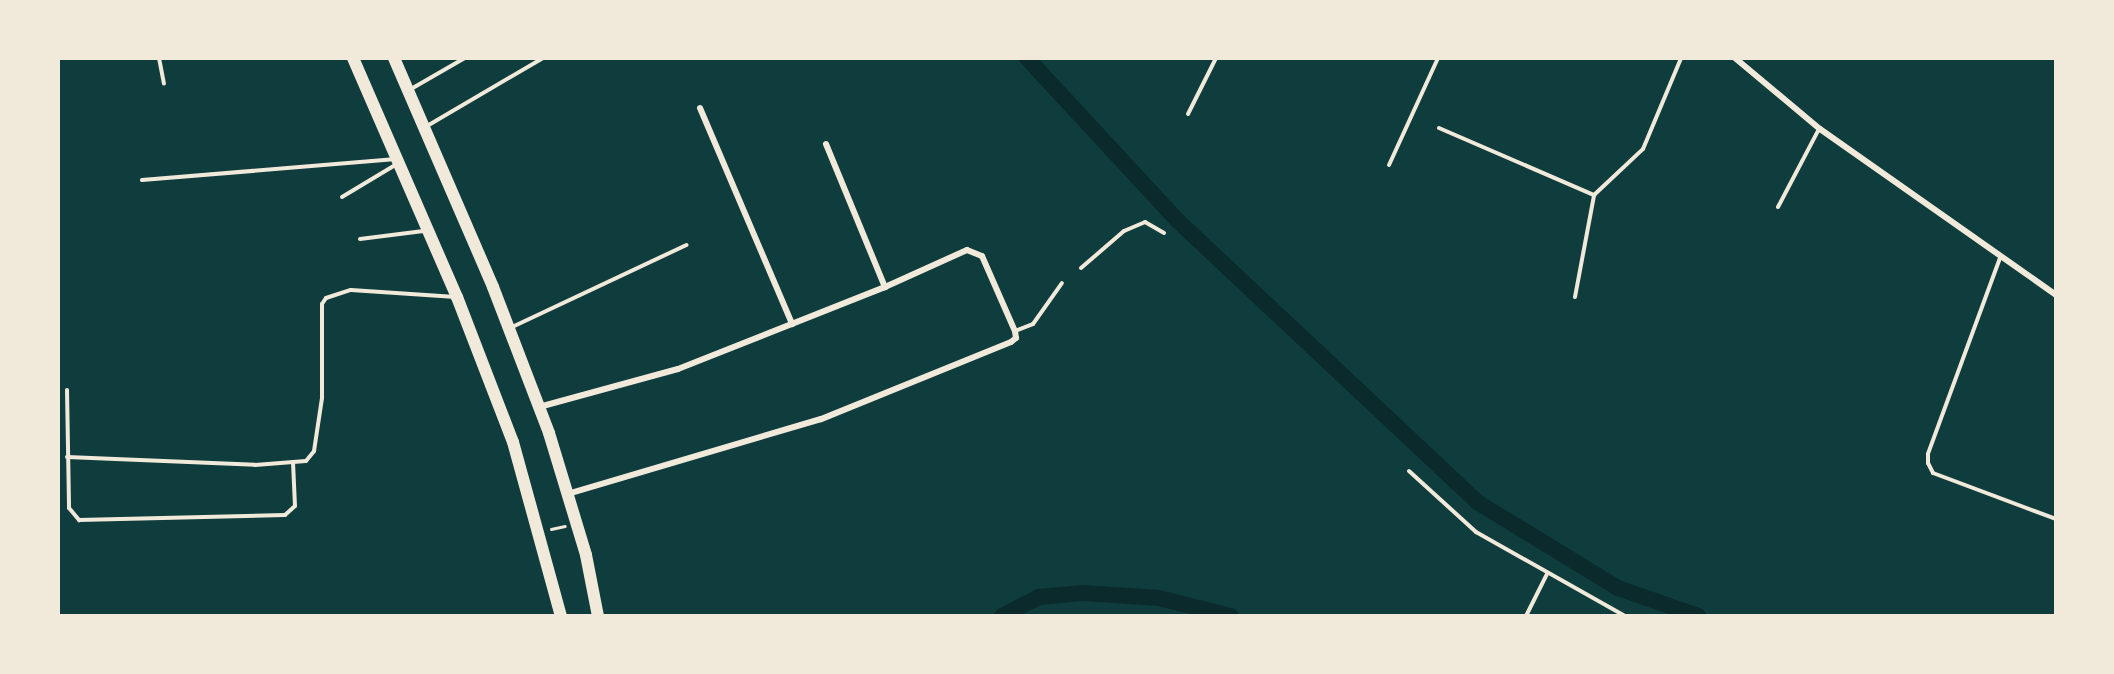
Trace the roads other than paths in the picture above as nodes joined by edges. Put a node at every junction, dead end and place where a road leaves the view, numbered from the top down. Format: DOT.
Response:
graph roads {
  1 [pos="159,58"];
  2 [pos="352,58"];
  3 [pos="394,58"];
  4 [pos="465,58"];
  5 [pos="543,58"];
  6 [pos="1216,58"];
  7 [pos="1438,58"];
  8 [pos="1681,58"];
  9 [pos="1735,58"];
  10 [pos="164,84"];
  11 [pos="408,91"];
  12 [pos="700,108"];
  13 [pos="1188,114"];
  14 [pos="424,128"];
  15 [pos="1439,128"];
  16 [pos="1820,129"];
  17 [pos="826,144"];
  18 [pos="398,161"];
  19 [pos="1389,165"];
  20 [pos="142,180"];
  21 [pos="1594,195"];
  22 [pos="342,197"];
  23 [pos="1778,207"];
  24 [pos="428,230"];
  25 [pos="1164,233"];
  26 [pos="360,239"];
  27 [pos="686,245"];
  28 [pos="2000,258"];
  29 [pos="1081,268"];
  30 [pos="1062,283"];
  31 [pos="885,288"];
  32 [pos="2055,295"];
  33 [pos="457,297"];
  34 [pos="1575,297"];
  35 [pos="792,324"];
  36 [pos="509,328"];
  37 [pos="1016,331"];
  38 [pos="67,390"];
  39 [pos="539,407"];
  40 [pos="67,457"];
  41 [pos="293,462"];
  42 [pos="1409,471"];
  43 [pos="568,495"];
  44 [pos="2055,519"];
  45 [pos="1546,574"];
  46 [pos="561,615"];
  47 [pos="598,615"];
  48 [pos="1526,615"];
  49 [pos="1625,615"];
  1 -- 10 [label="lane"];
  2 -- 18 [label="main road"];
  3 -- 11 [label="main road"];
  4 -- 11 [label="lane"];
  5 -- 14 [label="lane"];
  6 -- 13 [label="lane"];
  7 -- 19 [label="lane"];
  8 -- 21 [label="lane"];
  9 -- 16 [label="street"];
  11 -- 14 [label="main road"];
  12 -- 35 [label="street"];
  14 -- 36 [label="main road"];
  15 -- 21 [label="lane"];
  16 -- 23 [label="lane"];
  16 -- 28 [label="street"];
  17 -- 31 [label="street"];
  18 -- 20 [label="lane"];
  18 -- 22 [label="lane"];
  18 -- 24 [label="main road"];
  21 -- 34 [label="lane"];
  24 -- 26 [label="lane"];
  24 -- 33 [label="main road"];
  25 -- 29 [label="lane"];
  27 -- 36 [label="lane"];
  28 -- 32 [label="street"];
  28 -- 44 [label="lane"];
  30 -- 37 [label="lane"];
  31 -- 35 [label="street"];
  31 -- 37 [label="street"];
  33 -- 41 [label="lane"];
  33 -- 46 [label="main road"];
  35 -- 39 [label="street"];
  36 -- 39 [label="main road"];
  37 -- 43 [label="street"];
  38 -- 40 [label="lane"];
  39 -- 43 [label="main road"];
  40 -- 41 [label="lane"];
  40 -- 41 [label="lane"];
  42 -- 45 [label="lane"];
  43 -- 47 [label="main road"];
  45 -- 48 [label="lane"];
  45 -- 49 [label="lane"];
}
